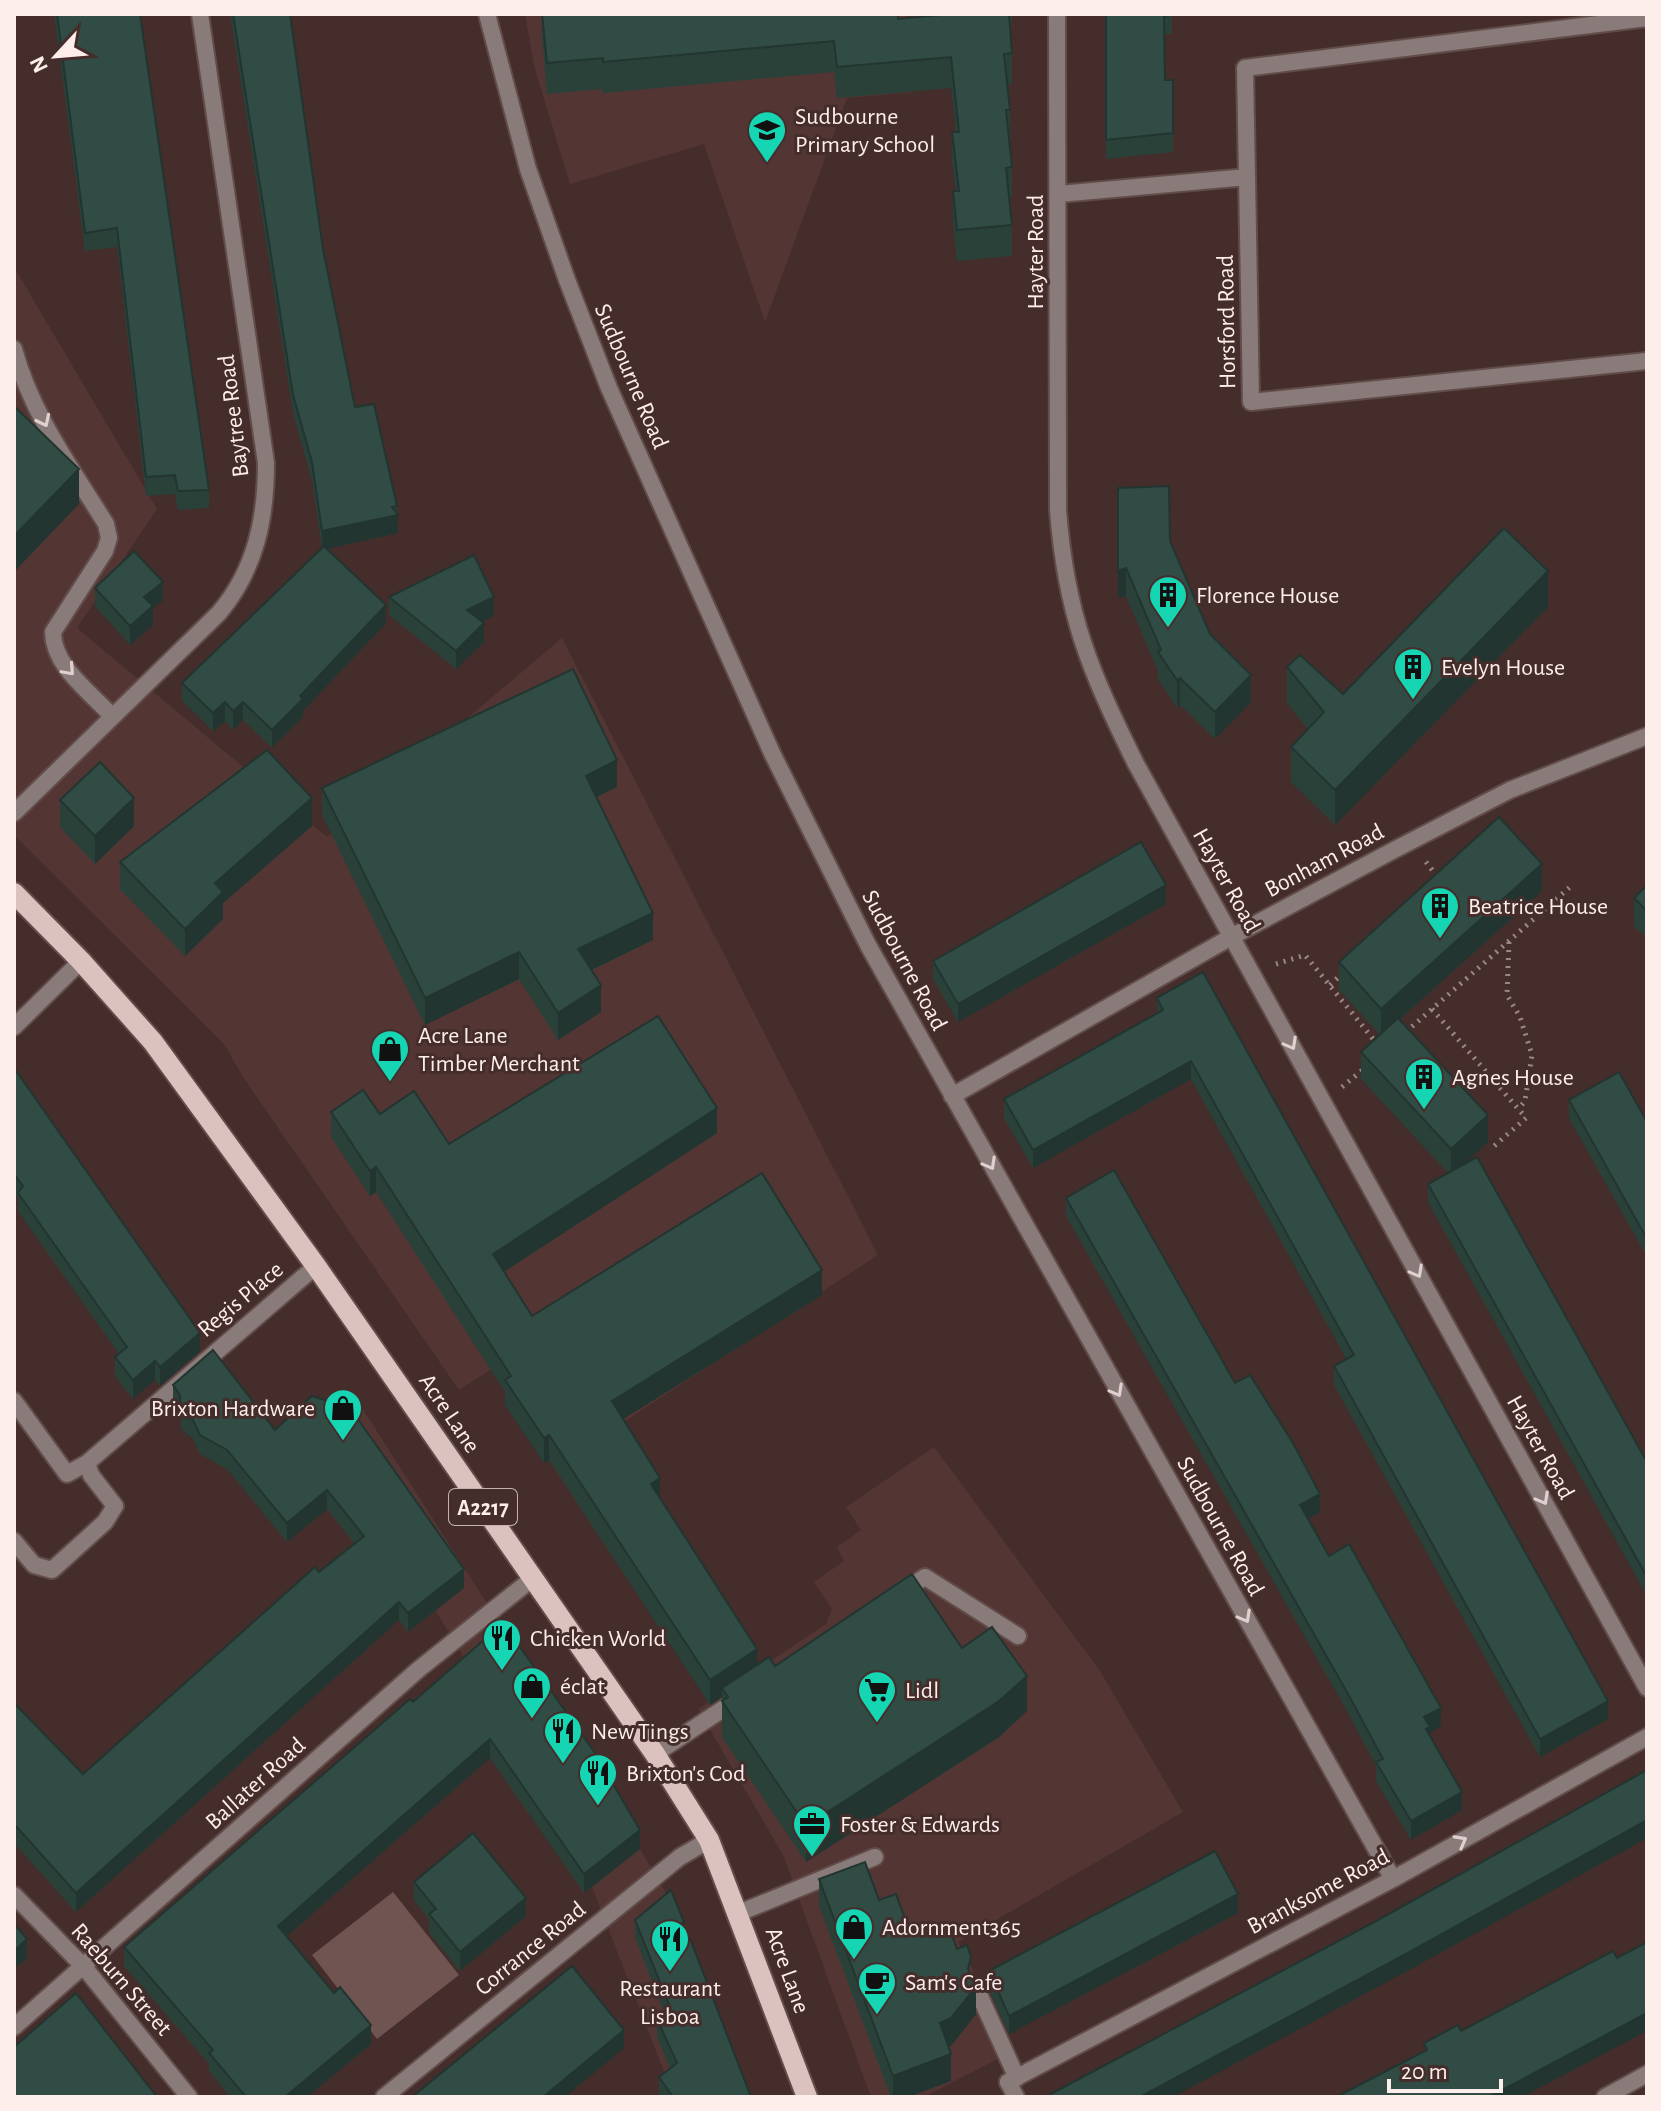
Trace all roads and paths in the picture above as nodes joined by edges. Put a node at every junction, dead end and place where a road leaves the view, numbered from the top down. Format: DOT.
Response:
graph roads {
  1 [pos="200,14"];
  2 [pos="487,14"];
  3 [pos="1057,14"];
  4 [pos="1647,18"];
  5 [pos="1247,177"];
  6 [pos="1059,194"];
  7 [pos="14,349"];
  8 [pos="1647,361"];
  9 [pos="112,716"];
  10 [pos="1647,736"];
  11 [pos="14,813"];
  12 [pos="1412,842"];
  13 [pos="1570,887"];
  14 [pos="1430,892"];
  15 [pos="14,893"];
  16 [pos="1231,937"];
  17 [pos="1510,941"];
  18 [pos="81,961"];
  19 [pos="1352,964"];
  20 [pos="1250,971"];
  21 [pos="1330,985"];
  22 [pos="1432,1009"];
  23 [pos="14,1027"];
  24 [pos="1396,1042"];
  25 [pos="1384,1052"];
  26 [pos="1372,1062"];
  27 [pos="952,1096"];
  28 [pos="1323,1103"];
  29 [pos="1519,1108"];
  30 [pos="1493,1147"];
  31 [pos="316,1266"];
  32 [pos="14,1401"];
  33 [pos="87,1463"];
  34 [pos="14,1541"];
  35 [pos="532,1579"];
  36 [pos="887,1602"];
  37 [pos="1018,1636"];
  38 [pos="1647,1688"];
  39 [pos="748,1692"];
  40 [pos="1647,1737"];
  41 [pos="655,1754"];
  42 [pos="709,1840"];
  43 [pos="875,1857"];
  44 [pos="1393,1879"];
  45 [pos="14,1895"];
  46 [pos="739,1913"];
  47 [pos="84,1967"];
  48 [pos="978,1992"];
  49 [pos="14,2027"];
  50 [pos="1647,2074"];
  51 [pos="1014,2086"];
  52 [pos="189,2097"];
  53 [pos="384,2097"];
  54 [pos="807,2097"];
  55 [pos="1605,2097"];
  1 -- 9 [label="street, Baytree Road"];
  2 -- 27 [label="street, Sudbourne Road"];
  3 -- 6 [label="street, Hayter Road"];
  4 -- 5 [label="street"];
  5 -- 6 [label="street"];
  5 -- 8 [label="street, Horsford Road"];
  6 -- 16 [label="street, Hayter Road"];
  7 -- 9 [label="street, one-way"];
  9 -- 11 [label="street, Baytree Road"];
  10 -- 12 [label="street, Bonham Road"];
  12 -- 14 [label="path"];
  12 -- 16 [label="street, Bonham Road"];
  13 -- 17 [label="path"];
  15 -- 18 [label="main road, Acre Lane / A2217"];
  16 -- 20 [label="street, Hayter Road"];
  16 -- 27 [label="street, Bonham Road"];
  17 -- 22 [label="path"];
  17 -- 29 [label="path"];
  18 -- 23 [label="street"];
  18 -- 31 [label="main road, Acre Lane / A2217"];
  19 -- 21 [label="path"];
  20 -- 21 [label="path"];
  20 -- 28 [label="street, Hayter Road, one-way"];
  21 -- 25 [label="path"];
  22 -- 24 [label="path"];
  22 -- 29 [label="path"];
  26 -- 28 [label="path"];
  27 -- 44 [label="street, Sudbourne Road, one-way"];
  28 -- 38 [label="street, Hayter Road, one-way"];
  29 -- 30 [label="path"];
  31 -- 33 [label="street, Regis Place"];
  31 -- 35 [label="main road, Acre Lane / A2217"];
  32 -- 33 [label="street"];
  33 -- 34 [label="street"];
  35 -- 41 [label="main road, Acre Lane / A2217"];
  35 -- 47 [label="street, Ballater Road"];
  36 -- 37 [label="street"];
  39 -- 41 [label="street"];
  44 -- 40 [label="street, Branksome Road, one-way"];
  41 -- 42 [label="main road, Acre Lane / A2217"];
  42 -- 46 [label="main road, Acre Lane / A2217"];
  42 -- 53 [label="street, Corrance Road"];
  43 -- 46 [label="street"];
  44 -- 51 [label="street, Branksome Road"];
  45 -- 47 [label="street, Raeburn Street"];
  46 -- 54 [label="main road, Acre Lane / A2217"];
  47 -- 49 [label="street, Ballater Road"];
  47 -- 52 [label="street, Raeburn Street"];
  48 -- 51 [label="street"];
  50 -- 55 [label="street"];
}
